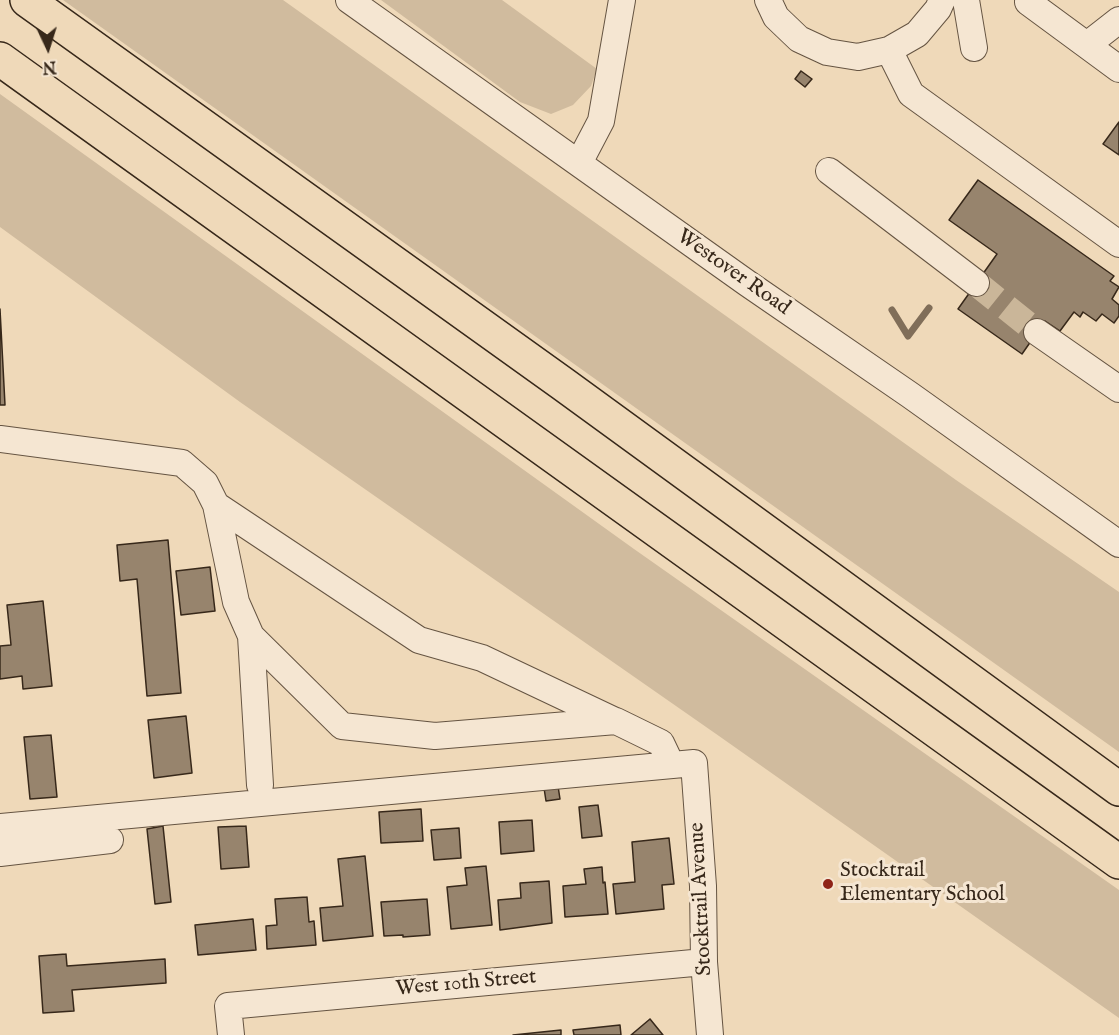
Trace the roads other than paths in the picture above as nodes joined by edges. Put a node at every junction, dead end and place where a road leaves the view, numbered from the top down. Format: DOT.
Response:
graph roads {
  1 [pos="27,0"];
  2 [pos="349,0"];
  3 [pos="622,0"];
  4 [pos="768,0"];
  5 [pos="942,0"];
  6 [pos="966,0"];
  7 [pos="1032,0"];
  8 [pos="1119,20"];
  9 [pos="1087,45"];
  10 [pos="974,48"];
  11 [pos="889,50"];
  12 [pos="0,59"];
  13 [pos="1119,69"];
  14 [pos="579,163"];
  15 [pos="829,171"];
  16 [pos="1119,244"];
  17 [pos="976,283"];
  18 [pos="1037,332"];
  19 [pos="1119,389"];
  20 [pos="0,439"];
  21 [pos="216,505"];
  22 [pos="1119,544"];
  23 [pos="251,636"];
  24 [pos="616,722"];
  25 [pos="683,764"];
  26 [pos="260,785"];
  27 [pos="1119,789"];
  28 [pos="0,827"];
  29 [pos="110,840"];
  30 [pos="0,853"];
  31 [pos="1119,862"];
  32 [pos="704,962"];
  33 [pos="231,1035"];
  34 [pos="710,1035"];
  1 -- 27 [label="highway"];
  2 -- 14 [label="street, Westover Road"];
  3 -- 14 [label="street"];
  4 -- 11 [label="street"];
  5 -- 11 [label="street"];
  6 -- 10 [label="street"];
  7 -- 9 [label="street"];
  8 -- 9 [label="street"];
  9 -- 13 [label="street"];
  11 -- 16 [label="street"];
  12 -- 31 [label="highway"];
  14 -- 22 [label="street, Westover Road"];
  15 -- 17 [label="street"];
  18 -- 19 [label="street"];
  20 -- 21 [label="street"];
  21 -- 23 [label="street"];
  21 -- 24 [label="street"];
  23 -- 24 [label="street"];
  23 -- 26 [label="street"];
  24 -- 25 [label="street"];
  25 -- 28 [label="street"];
  25 -- 32 [label="street, Stocktrail Avenue"];
  29 -- 30 [label="street"];
  32 -- 33 [label="street, West 10th Street"];
  32 -- 34 [label="street, Stocktrail Avenue"];
}
